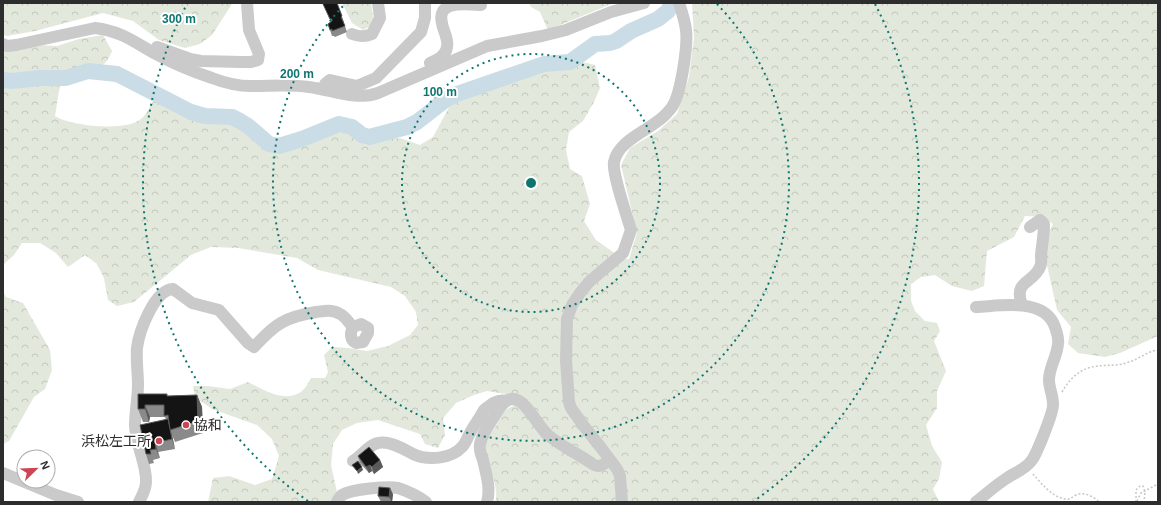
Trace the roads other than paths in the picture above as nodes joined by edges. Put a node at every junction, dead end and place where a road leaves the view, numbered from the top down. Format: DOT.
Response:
graph roads {
  1 [pos="247,3"];
  2 [pos="378,3"];
  3 [pos="425,3"];
  4 [pos="644,3"];
  5 [pos="680,3"];
  6 [pos="481,5"];
  7 [pos="352,34"];
  8 [pos="3,44"];
  9 [pos="150,51"];
  10 [pos="419,76"];
  11 [pos="324,90"];
  12 [pos="1030,227"];
  13 [pos="1022,305"];
  14 [pos="976,307"];
  15 [pos="353,327"];
  16 [pos="506,401"];
  17 [pos="353,460"];
  18 [pos="610,460"];
  19 [pos="3,473"];
  20 [pos="78,502"];
  21 [pos="139,502"];
  22 [pos="337,502"];
  23 [pos="426,502"];
  24 [pos="487,502"];
  25 [pos="622,502"];
  26 [pos="976,502"];
  1 -- 9 [label="street"];
  2 -- 7 [label="street"];
  3 -- 11 [label="street"];
  4 -- 10 [label="street"];
  5 -- 18 [label="street"];
  6 -- 10 [label="street"];
  8 -- 9 [label="street"];
  9 -- 11 [label="street"];
  10 -- 11 [label="street"];
  12 -- 13 [label="street"];
  13 -- 14 [label="street"];
  13 -- 26 [label="street"];
  15 -- 21 [label="street"];
  16 -- 17 [label="street"];
  16 -- 18 [label="street"];
  16 -- 24 [label="street"];
  18 -- 25 [label="street"];
  19 -- 20 [label="street"];
  22 -- 23 [label="street"];
}
